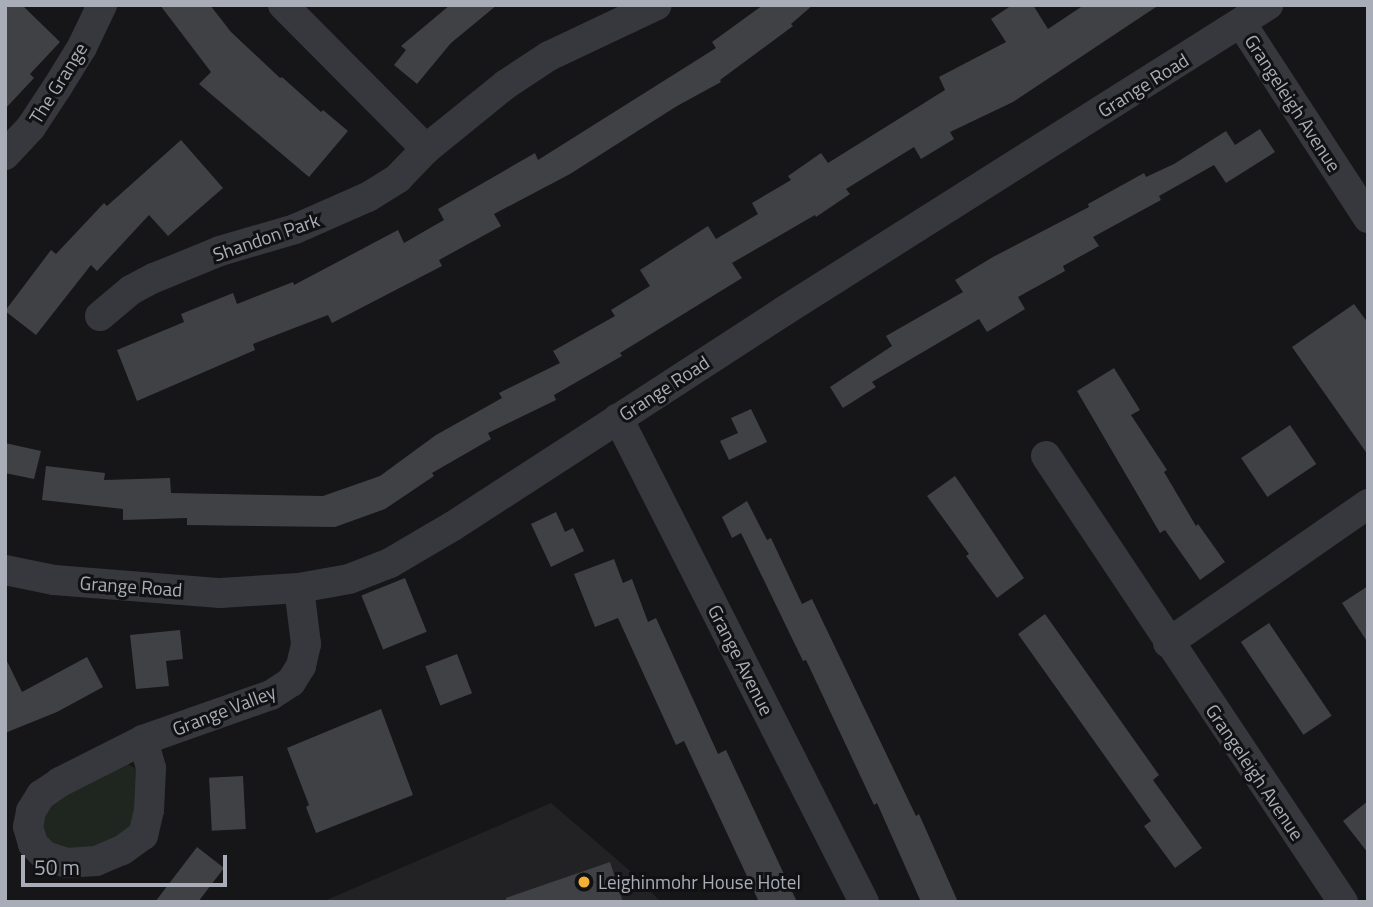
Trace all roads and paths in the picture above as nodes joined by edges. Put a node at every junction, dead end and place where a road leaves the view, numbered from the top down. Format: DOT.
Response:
graph roads {
  1 [pos="102,5"];
  2 [pos="283,5"];
  3 [pos="657,5"];
  4 [pos="1268,5"];
  5 [pos="1241,23"];
  6 [pos="426,149"];
  7 [pos="5,155"];
  8 [pos="1368,218"];
  9 [pos="100,316"];
  10 [pos="618,418"];
  11 [pos="1046,456"];
  12 [pos="1368,504"];
  13 [pos="5,570"];
  14 [pos="299,589"];
  15 [pos="1168,643"];
  16 [pos="143,740"];
  17 [pos="864,902"];
  18 [pos="1342,902"];
  1 -- 7 [label="street, The Grange"];
  2 -- 6 [label="street"];
  3 -- 6 [label="street, Shandon Park"];
  4 -- 5 [label="street, Grange Road"];
  5 -- 8 [label="street, Grangeleigh Avenue"];
  5 -- 10 [label="street, Grange Road"];
  6 -- 9 [label="street, Shandon Park"];
  10 -- 14 [label="street, Grange Road"];
  10 -- 17 [label="street, Grange Avenue"];
  11 -- 15 [label="street, Grangeleigh Avenue"];
  12 -- 15 [label="street"];
  13 -- 14 [label="street, Grange Road"];
  14 -- 16 [label="street, Grange Valley"];
  15 -- 18 [label="street, Grangeleigh Avenue"];
  16 -- 16 [label="street, Grange Valley"];
}
